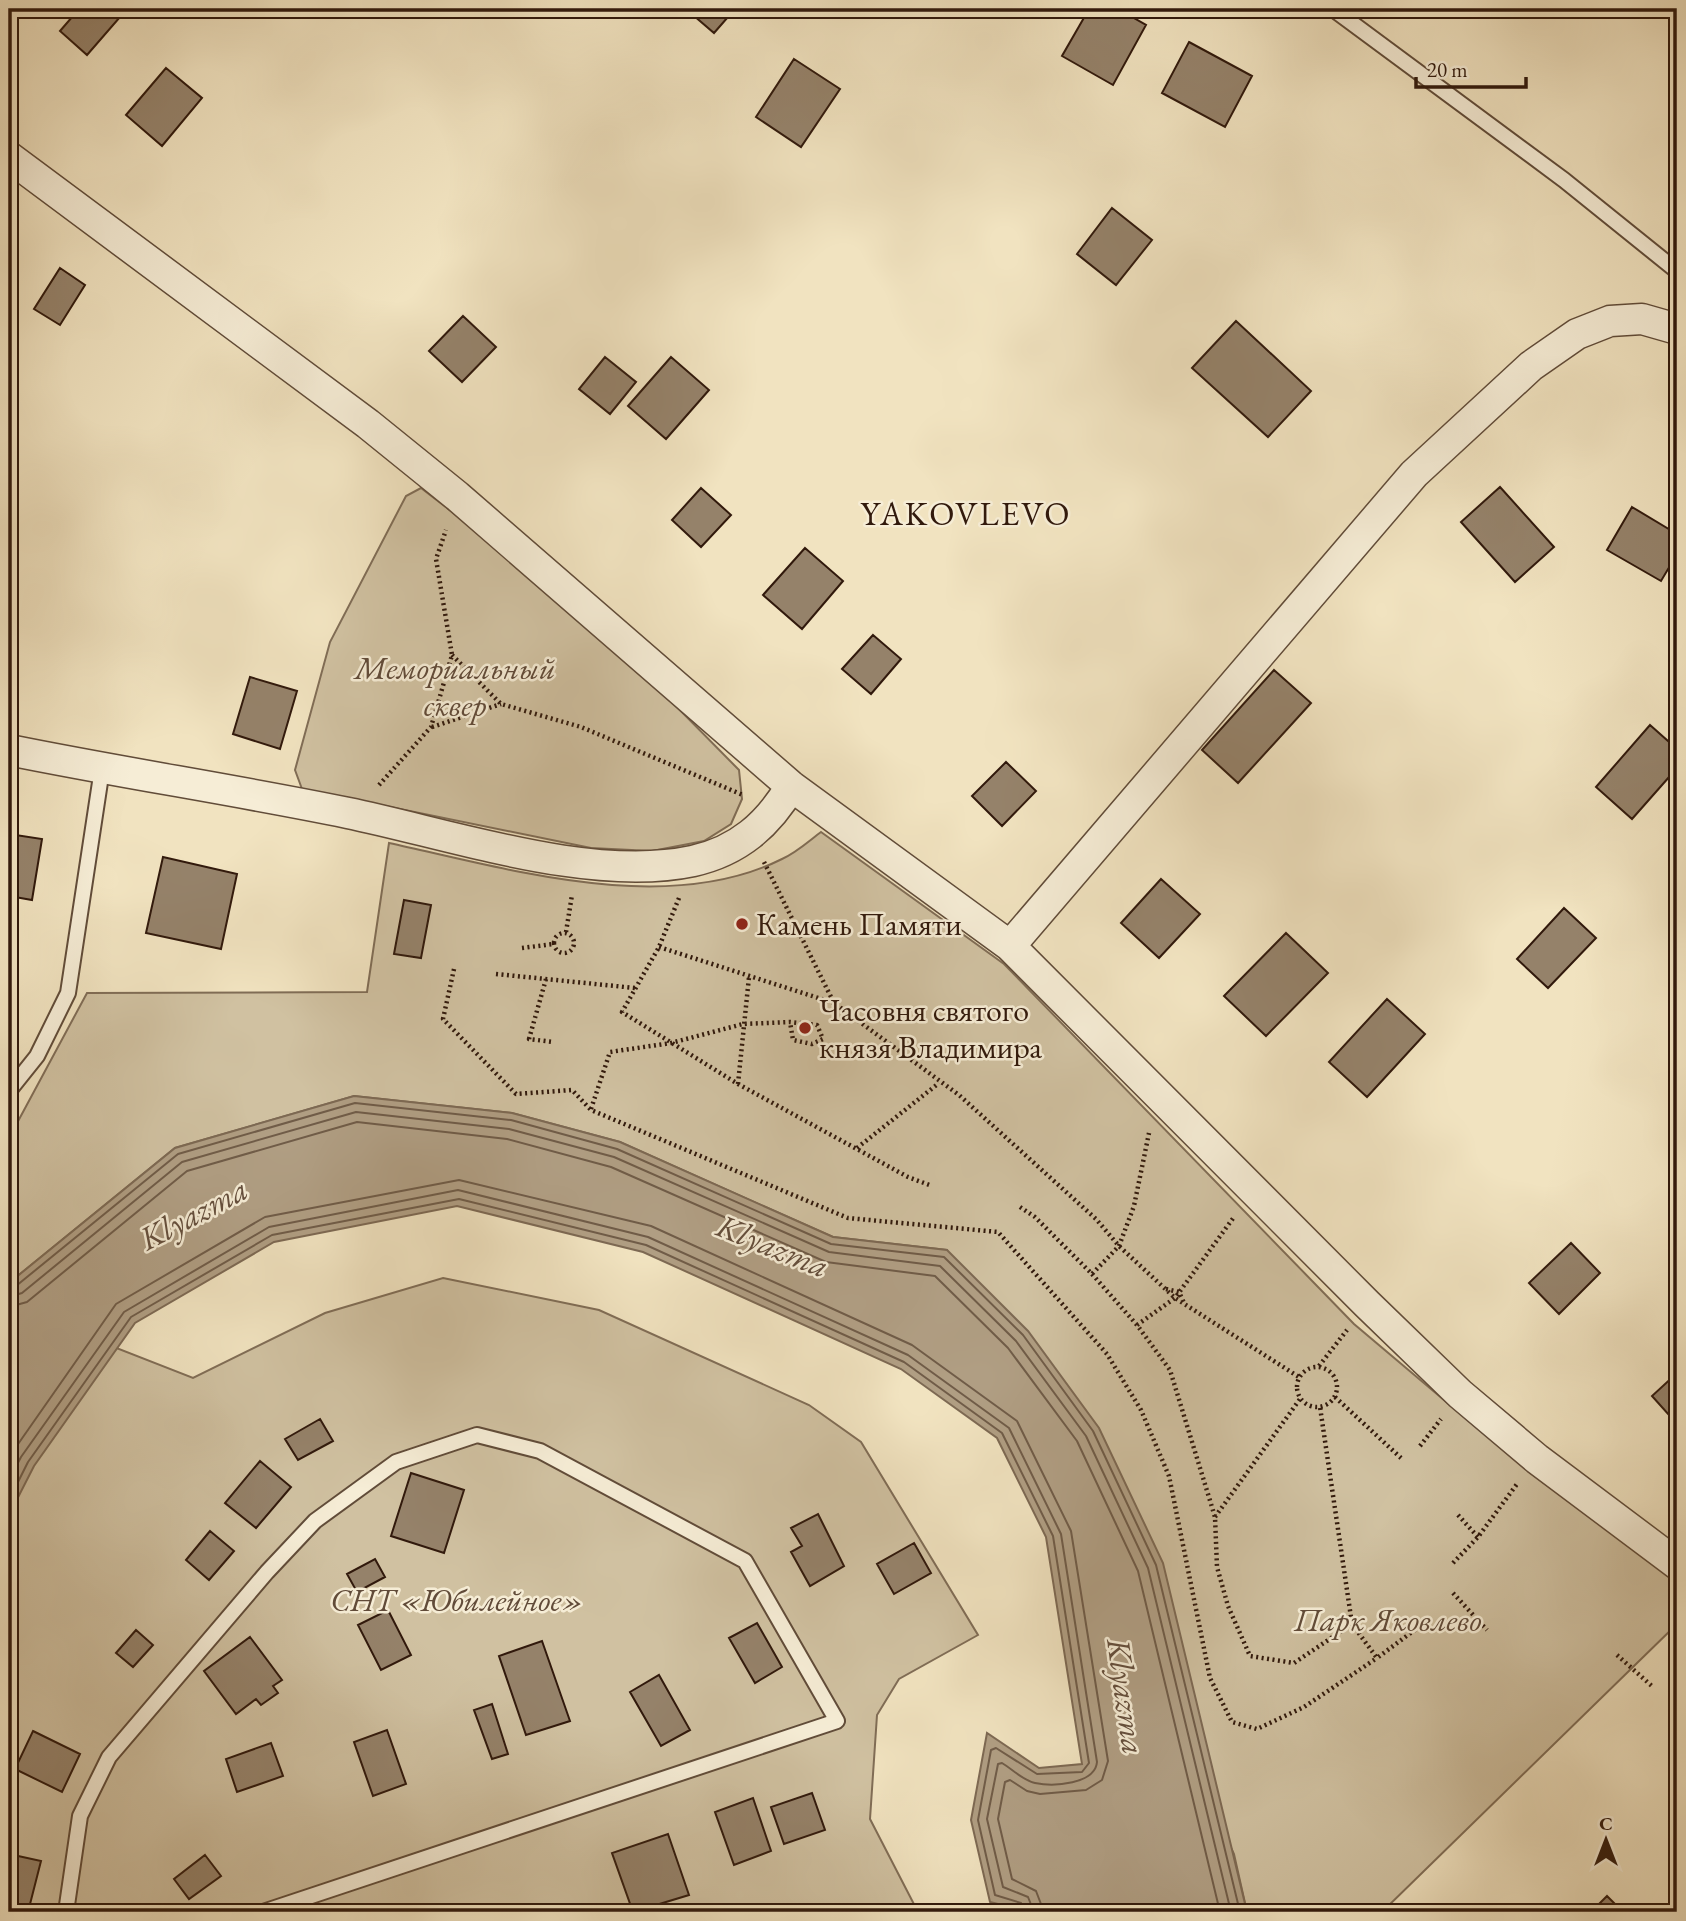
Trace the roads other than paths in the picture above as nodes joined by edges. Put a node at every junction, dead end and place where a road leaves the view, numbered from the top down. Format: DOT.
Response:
graph roads {
  1 [pos="1333,9"];
  2 [pos="9,157"];
  3 [pos="1677,271"];
  4 [pos="1677,328"];
  5 [pos="9,750"];
  6 [pos="102,769"];
  7 [pos="784,798"];
  8 [pos="1010,946"];
  9 [pos="9,1091"];
  10 [pos="1677,1564"];
  11 [pos="66,1912"];
  12 [pos="263,1912"];
  1 -- 3 [label="lane"];
  2 -- 7 [label="street"];
  4 -- 8 [label="street"];
  5 -- 6 [label="street"];
  6 -- 7 [label="street"];
  6 -- 9 [label="lane"];
  7 -- 8 [label="street"];
  8 -- 10 [label="street"];
  11 -- 12 [label="lane"];
}
